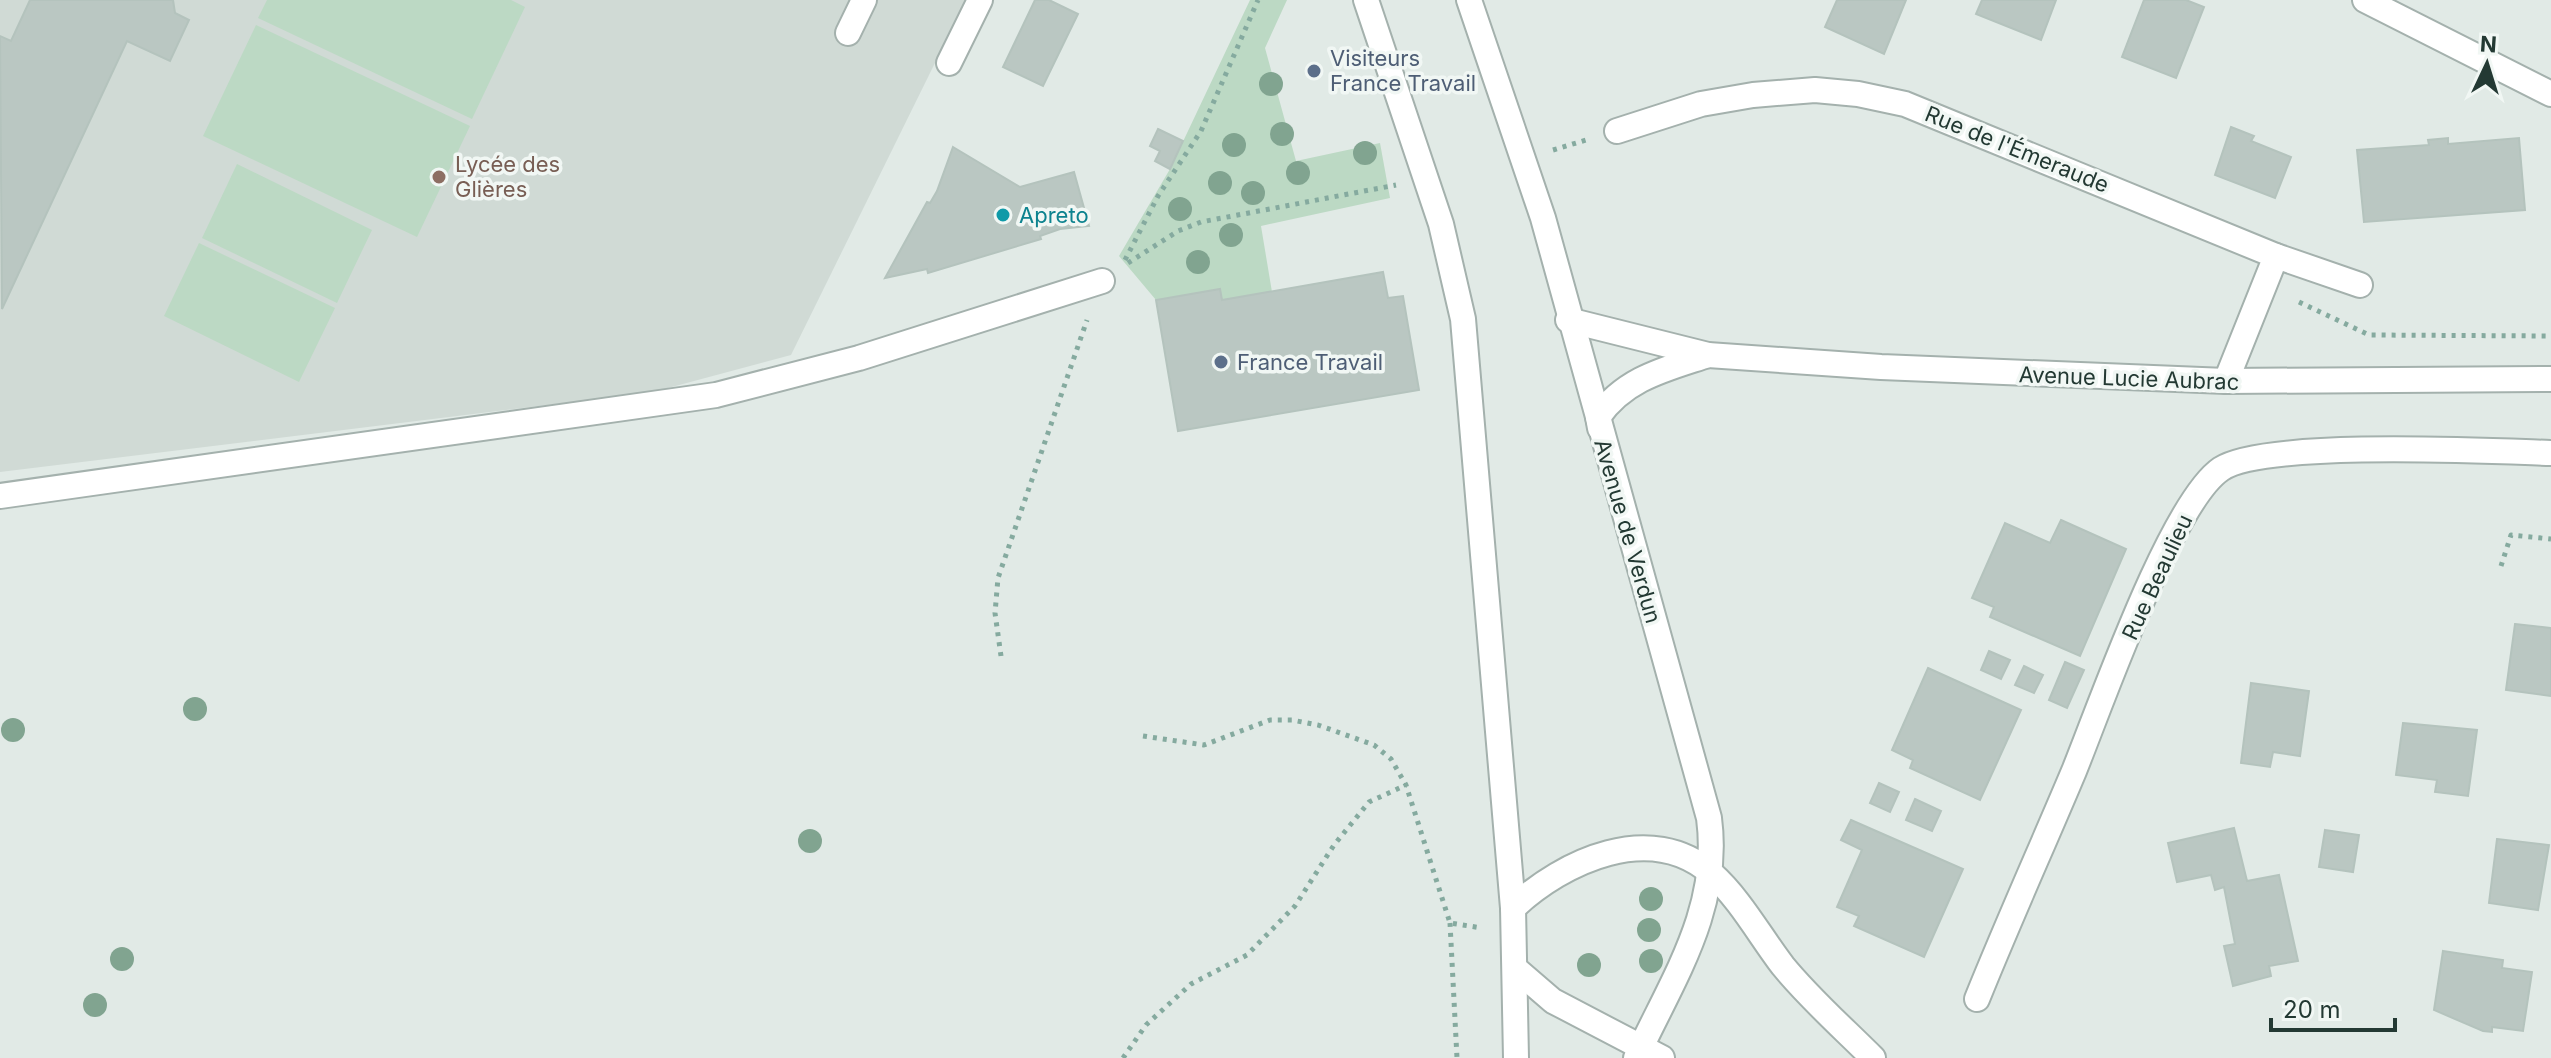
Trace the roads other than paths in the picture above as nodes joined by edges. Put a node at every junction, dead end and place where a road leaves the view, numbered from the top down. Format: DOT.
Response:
graph roads {
  1 [pos="864,0"];
  2 [pos="980,0"];
  3 [pos="1366,0"];
  4 [pos="1469,0"];
  5 [pos="2365,0"];
  6 [pos="848,33"];
  7 [pos="949,63"];
  8 [pos="2551,94"];
  9 [pos="1617,131"];
  10 [pos="2276,256"];
  11 [pos="1102,281"];
  12 [pos="2360,285"];
  13 [pos="1568,320"];
  14 [pos="1708,355"];
  15 [pos="2551,379"];
  16 [pos="2226,381"];
  17 [pos="1601,435"];
  18 [pos="2551,453"];
  19 [pos="0,496"];
  20 [pos="1712,874"];
  21 [pos="1513,908"];
  22 [pos="1517,970"];
  23 [pos="1977,999"];
  24 [pos="1646,1054"];
  25 [pos="1516,1058"];
  26 [pos="1873,1058"];
  1 -- 6 [label="street"];
  2 -- 7 [label="street"];
  3 -- 21 [label="street"];
  4 -- 13 [label="street, Avenue de Verdun"];
  5 -- 8 [label="street"];
  9 -- 10 [label="street, Rue de l'Émeraude"];
  10 -- 12 [label="street, Rue de l'Émeraude"];
  10 -- 16 [label="street"];
  11 -- 19 [label="street"];
  13 -- 14 [label="street, Avenue Lucie Aubrac"];
  13 -- 17 [label="street, Avenue de Verdun"];
  14 -- 16 [label="street, Avenue Lucie Aubrac"];
  14 -- 17 [label="street, Avenue Lucie Aubrac"];
  15 -- 16 [label="street, Avenue Lucie Aubrac"];
  17 -- 20 [label="street, Avenue de Verdun"];
  18 -- 23 [label="street, Rue Beaulieu"];
  20 -- 21 [label="street"];
  20 -- 24 [label="street, Avenue de Verdun"];
  20 -- 26 [label="street"];
  21 -- 22 [label="street"];
  22 -- 24 [label="street"];
  22 -- 25 [label="street"];
}
